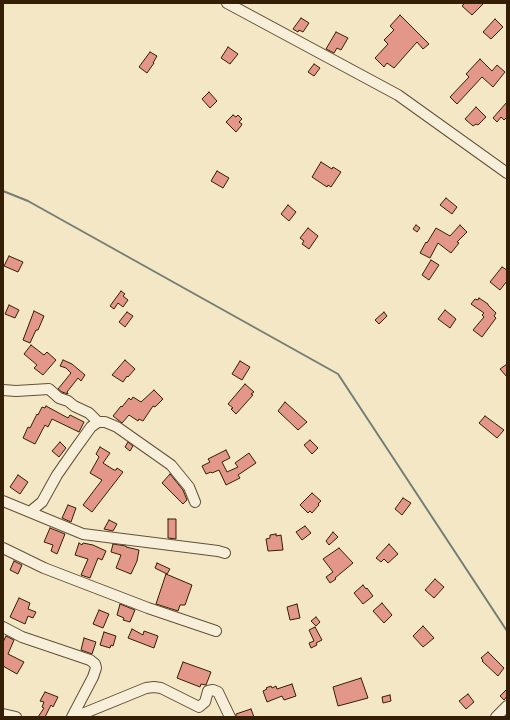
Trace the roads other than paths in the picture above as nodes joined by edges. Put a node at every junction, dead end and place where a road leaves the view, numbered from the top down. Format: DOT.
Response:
graph roads {
  1 [pos="227,3"];
  2 [pos="507,173"];
  3 [pos="3,390"];
  4 [pos="98,422"];
  5 [pos="3,500"];
  6 [pos="195,502"];
  7 [pos="31,511"];
  8 [pos="3,548"];
  9 [pos="225,553"];
  10 [pos="3,627"];
  11 [pos="216,631"];
  12 [pos="507,706"];
  13 [pos="3,714"];
  14 [pos="16,717"];
  15 [pos="73,717"];
  16 [pos="230,717"];
  17 [pos="496,717"];
  1 -- 2 [label="street"];
  3 -- 4 [label="street"];
  4 -- 6 [label="street"];
  4 -- 7 [label="street"];
  5 -- 7 [label="street"];
  7 -- 9 [label="street"];
  8 -- 11 [label="street"];
  10 -- 15 [label="street"];
  12 -- 17 [label="street"];
  13 -- 14 [label="street"];
  15 -- 16 [label="street"];
}
